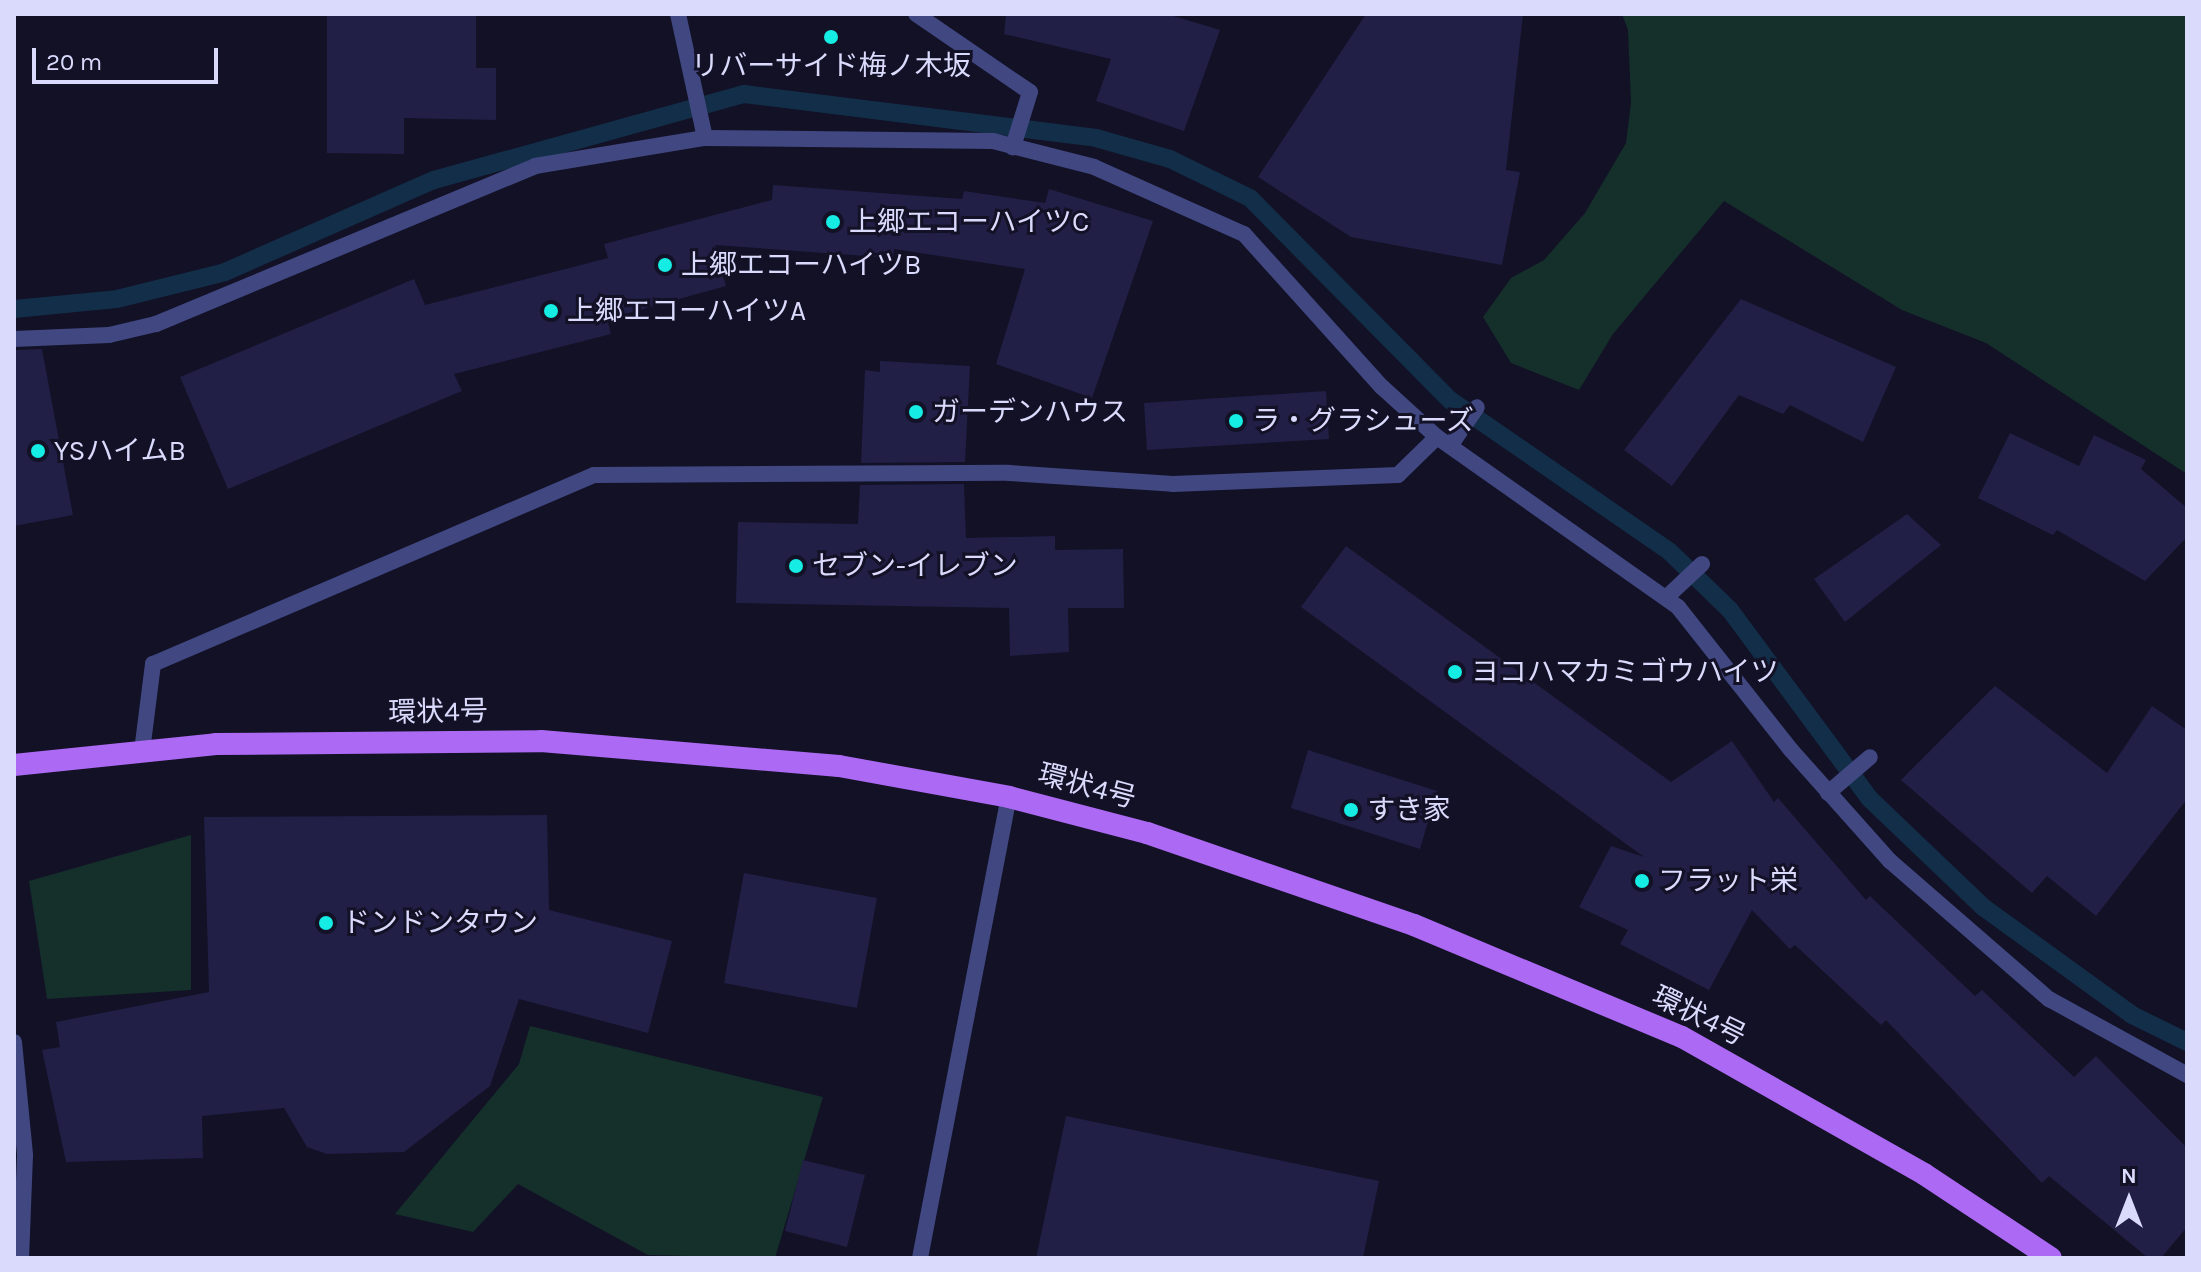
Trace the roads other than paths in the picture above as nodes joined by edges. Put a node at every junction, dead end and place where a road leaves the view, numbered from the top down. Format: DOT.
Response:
graph roads {
  1 [pos="678,14"];
  2 [pos="916,14"];
  3 [pos="705,138"];
  4 [pos="1014,144"];
  5 [pos="14,339"];
  6 [pos="1477,407"];
  7 [pos="1447,442"];
  8 [pos="1702,564"];
  9 [pos="1670,594"];
  10 [pos="142,751"];
  11 [pos="1870,757"];
  12 [pos="14,765"];
  13 [pos="1830,790"];
  14 [pos="1009,797"];
  15 [pos="14,1042"];
  16 [pos="2187,1075"];
  17 [pos="21,1258"];
  18 [pos="920,1258"];
  19 [pos="2051,1258"];
  1 -- 3 [label="street"];
  2 -- 4 [label="street"];
  3 -- 4 [label="street"];
  3 -- 5 [label="street"];
  4 -- 7 [label="street"];
  6 -- 7 [label="street"];
  7 -- 10 [label="street"];
  7 -- 13 [label="street"];
  8 -- 9 [label="street"];
  10 -- 12 [label="main road, 環状4号"];
  10 -- 14 [label="main road, 環状4号"];
  11 -- 13 [label="street"];
  13 -- 16 [label="street"];
  14 -- 18 [label="street"];
  14 -- 19 [label="main road, 環状4号"];
  15 -- 17 [label="street"];
}
